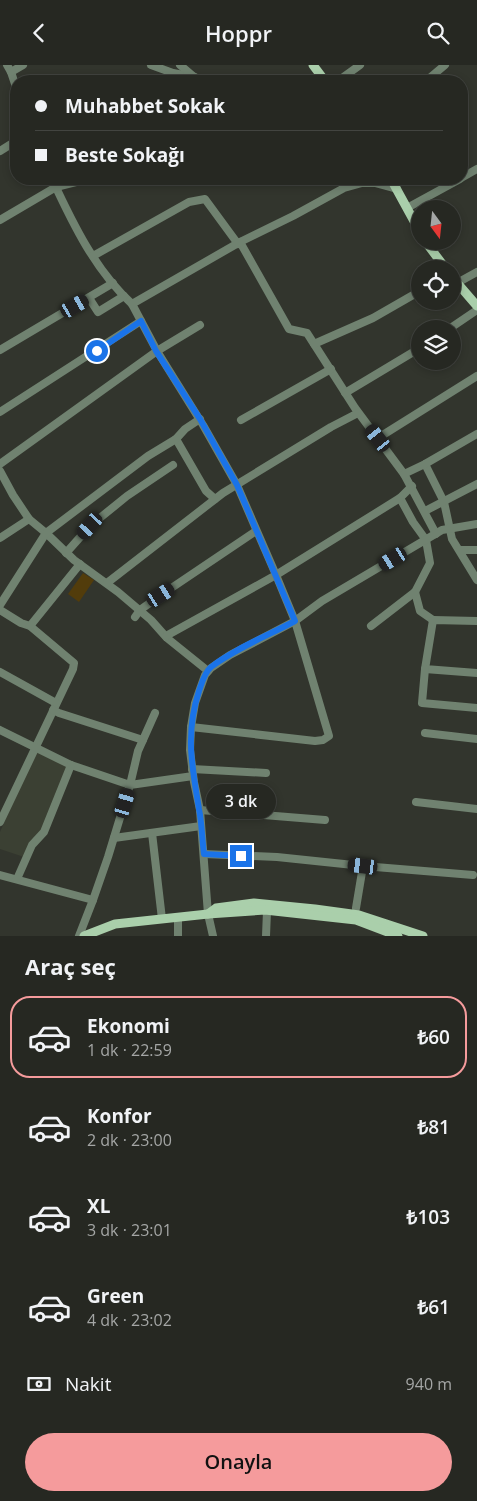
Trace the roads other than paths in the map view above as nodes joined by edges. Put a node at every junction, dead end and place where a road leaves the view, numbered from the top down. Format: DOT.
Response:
graph roads {
  1 [pos="23,65"];
  2 [pos="151,65"];
  3 [pos="180,65"];
  4 [pos="360,65"];
  5 [pos="446,65"];
  6 [pos="9,69"];
  7 [pos="181,75"];
  8 [pos="193,75"];
  9 [pos="346,75"];
  10 [pos="434,75"];
  11 [pos="64,185"];
  12 [pos="351,185"];
  13 [pos="382,185"];
  14 [pos="395,185"];
  15 [pos="448,185"];
  16 [pos="56,187"];
  17 [pos="397,189"];
  18 [pos="407,208"];
  19 [pos="411,215"];
  20 [pos="0,220"];
  21 [pos="239,243"];
  22 [pos="93,256"];
  23 [pos="477,272"];
  24 [pos="461,278"];
  25 [pos="113,283"];
  26 [pos="461,288"];
  27 [pos="124,296"];
  28 [pos="411,296"];
  29 [pos="89,298"];
  30 [pos="132,304"];
  31 [pos="477,308"];
  32 [pos="461,320"];
  33 [pos="141,321"];
  34 [pos="200,325"];
  35 [pos="314,344"];
  36 [pos="0,350"];
  37 [pos="156,351"];
  38 [pos="411,353"];
  39 [pos="331,369"];
  40 [pos="477,376"];
  41 [pos="345,393"];
  42 [pos="0,413"];
  43 [pos="358,413"];
  44 [pos="200,419"];
  45 [pos="241,419"];
  46 [pos="477,433"];
  47 [pos="378,438"];
  48 [pos="176,439"];
  49 [pos="0,464"];
  50 [pos="425,464"];
  51 [pos="174,465"];
  52 [pos="0,471"];
  53 [pos="404,474"];
  54 [pos="477,484"];
  55 [pos="237,485"];
  56 [pos="412,486"];
  57 [pos="400,498"];
  58 [pos="215,499"];
  59 [pos="444,502"];
  60 [pos="425,511"];
  61 [pos="29,519"];
  62 [pos="477,524"];
  63 [pos="450,527"];
  64 [pos="256,531"];
  65 [pos="46,533"];
  66 [pos="436,534"];
  67 [pos="0,538"];
  68 [pos="426,540"];
  69 [pos="460,550"];
  70 [pos="477,551"];
  71 [pos="66,553"];
  72 [pos="80,564"];
  73 [pos="276,575"];
  74 [pos="477,580"];
  75 [pos="107,583"];
  76 [pos="415,592"];
  77 [pos="0,605"];
  78 [pos="0,610"];
  79 [pos="138,614"];
  80 [pos="433,620"];
  81 [pos="295,621"];
  82 [pos="477,621"];
  83 [pos="30,626"];
  84 [pos="371,626"];
  85 [pos="166,636"];
  86 [pos="425,669"];
  87 [pos="0,671"];
  88 [pos="208,671"];
  89 [pos="477,673"];
  90 [pos="54,706"];
  91 [pos="477,707"];
  92 [pos="155,713"];
  93 [pos="191,727"];
  94 [pos="0,730"];
  95 [pos="424,733"];
  96 [pos="143,739"];
  97 [pos="477,739"];
  98 [pos="34,748"];
  99 [pos="71,765"];
  100 [pos="192,772"];
  101 [pos="266,773"];
  102 [pos="130,785"];
  103 [pos="416,803"];
  104 [pos="477,809"];
  105 [pos="200,810"];
  106 [pos="325,820"];
  107 [pos="0,823"];
  108 [pos="201,826"];
  109 [pos="152,833"];
  110 [pos="114,838"];
  111 [pos="204,854"];
  112 [pos="363,866"];
  113 [pos="0,875"];
  114 [pos="472,875"];
  115 [pos="17,879"];
  116 [pos="94,900"];
  117 [pos="356,908"];
  118 [pos="267,911"];
  119 [pos="208,914"];
  120 [pos="178,918"];
  121 [pos="162,919"];
  122 [pos="78,936"];
  123 [pos="84,936"];
  124 [pos="178,936"];
  125 [pos="213,936"];
  126 [pos="266,936"];
  127 [pos="398,936"];
  128 [pos="423,936"];
  1 -- 6 [label="street"];
  2 -- 7 [label="street"];
  3 -- 8 [label="street"];
  4 -- 9 [label="street"];
  5 -- 10 [label="street"];
  11 -- 16 [label="street"];
  12 -- 21 [label="street"];
  13 -- 17 [label="street"];
  14 -- 17 [label="main road"];
  15 -- 18 [label="street"];
  16 -- 20 [label="street"];
  16 -- 22 [label="street"];
  17 -- 18 [label="main road"];
  18 -- 19 [label="main road"];
  21 -- 22 [label="street"];
  21 -- 30 [label="street"];
  21 -- 35 [label="street"];
  22 -- 25 [label="street"];
  23 -- 24 [label="street"];
  25 -- 27 [label="street"];
  25 -- 29 [label="street"];
  26 -- 31 [label="main road"];
  27 -- 29 [label="street"];
  27 -- 30 [label="street"];
  28 -- 35 [label="street"];
  29 -- 36 [label="street"];
  30 -- 33 [label="street"];
  31 -- 32 [label="street"];
  33 -- 37 [label="street"];
  33 -- 42 [label="street"];
  34 -- 37 [label="street"];
  35 -- 39 [label="street"];
  37 -- 44 [label="street"];
  37 -- 49 [label="street"];
  38 -- 41 [label="street"];
  39 -- 41 [label="street"];
  39 -- 45 [label="street"];
  40 -- 47 [label="street"];
  41 -- 43 [label="street"];
  43 -- 47 [label="street"];
  43 -- 55 [label="street"];
  44 -- 48 [label="street"];
  44 -- 55 [label="street"];
  46 -- 50 [label="street"];
  47 -- 53 [label="street"];
  48 -- 58 [label="street"];
  48 -- 65 [label="street"];
  50 -- 53 [label="street"];
  50 -- 59 [label="street"];
  51 -- 71 [label="street"];
  52 -- 61 [label="street"];
  53 -- 56 [label="street"];
  54 -- 59 [label="street"];
  55 -- 58 [label="street"];
  55 -- 64 [label="street"];
  56 -- 57 [label="street"];
  56 -- 60 [label="street"];
  57 -- 68 [label="street"];
  57 -- 73 [label="street"];
  58 -- 75 [label="street"];
  59 -- 60 [label="street"];
  59 -- 63 [label="street"];
  60 -- 66 [label="street"];
  61 -- 65 [label="street"];
  61 -- 67 [label="street"];
  62 -- 63 [label="street"];
  63 -- 66 [label="street"];
  63 -- 69 [label="street"];
  64 -- 73 [label="street"];
  64 -- 79 [label="street"];
  65 -- 71 [label="street"];
  65 -- 77 [label="street"];
  66 -- 68 [label="street"];
  68 -- 76 [label="street"];
  68 -- 81 [label="street"];
  69 -- 70 [label="street"];
  69 -- 74 [label="street"];
  71 -- 72 [label="street"];
  72 -- 75 [label="street"];
  72 -- 83 [label="street"];
  73 -- 81 [label="street"];
  73 -- 85 [label="street"];
  75 -- 79 [label="street"];
  76 -- 80 [label="street"];
  76 -- 84 [label="street"];
  78 -- 83 [label="street"];
  79 -- 85 [label="street"];
  80 -- 82 [label="street"];
  80 -- 86 [label="street"];
  81 -- 88 [label="street"];
  81 -- 93 [label="street"];
  83 -- 90 [label="street"];
  85 -- 88 [label="street"];
  86 -- 89 [label="street"];
  86 -- 91 [label="street"];
  87 -- 90 [label="street"];
  88 -- 93 [label="street"];
  90 -- 96 [label="street"];
  90 -- 98 [label="street"];
  92 -- 96 [label="street"];
  93 -- 100 [label="street"];
  94 -- 98 [label="street"];
  95 -- 97 [label="street"];
  96 -- 102 [label="street"];
  98 -- 99 [label="street"];
  98 -- 107 [label="street"];
  99 -- 102 [label="street"];
  99 -- 115 [label="street"];
  100 -- 101 [label="street"];
  100 -- 102 [label="street"];
  100 -- 105 [label="street"];
  102 -- 110 [label="street"];
  103 -- 104 [label="street"];
  105 -- 106 [label="street"];
  105 -- 108 [label="street"];
  108 -- 109 [label="street"];
  108 -- 111 [label="street"];
  109 -- 110 [label="street"];
  109 -- 121 [label="street"];
  110 -- 116 [label="street"];
  111 -- 112 [label="street"];
  111 -- 119 [label="street"];
  112 -- 114 [label="street"];
  112 -- 117 [label="street"];
  113 -- 115 [label="street"];
  115 -- 116 [label="street"];
  116 -- 122 [label="street"];
  118 -- 119 [label="main road"];
  118 -- 126 [label="street"];
  118 -- 127 [label="main road"];
  119 -- 120 [label="main road"];
  119 -- 125 [label="street"];
  119 -- 128 [label="main road"];
  120 -- 121 [label="main road"];
  120 -- 124 [label="street"];
  121 -- 123 [label="main road"];
}
